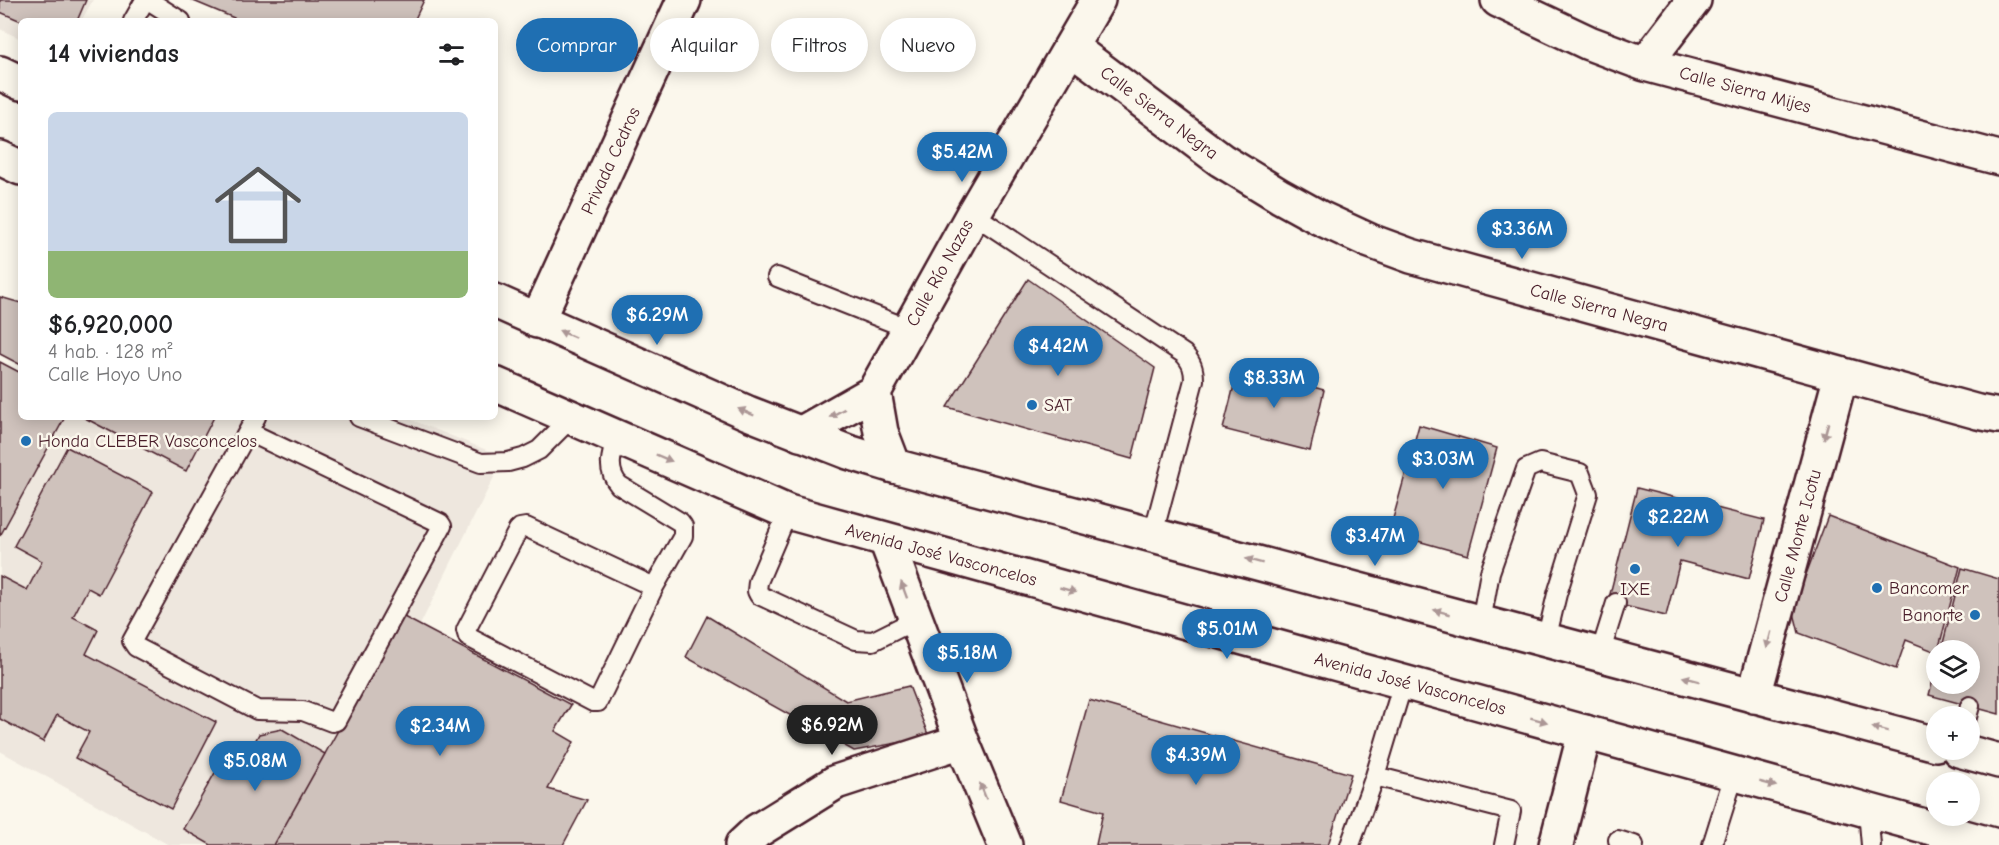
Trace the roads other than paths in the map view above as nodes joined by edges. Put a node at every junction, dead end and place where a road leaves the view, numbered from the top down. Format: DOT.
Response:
graph roads {
  1 [pos="146,0"];
  2 [pos="684,0"];
  3 [pos="1098,0"];
  4 [pos="1498,0"];
  5 [pos="1694,0"];
  6 [pos="135,18"];
  7 [pos="176,18"];
  8 [pos="1072,48"];
  9 [pos="1645,63"];
  10 [pos="0,73"];
  11 [pos="18,81"];
  12 [pos="0,158"];
  13 [pos="1999,158"];
  14 [pos="18,167"];
  15 [pos="973,213"];
  16 [pos="777,277"];
  17 [pos="498,302"];
  18 [pos="537,321"];
  19 [pos="909,329"];
  20 [pos="1841,375"];
  21 [pos="498,385"];
  22 [pos="874,392"];
  23 [pos="1999,416"];
  24 [pos="571,418"];
  25 [pos="367,420"];
  26 [pos="252,424"];
  27 [pos="800,434"];
  28 [pos="617,437"];
  29 [pos="894,466"];
  30 [pos="788,512"];
  31 [pos="1153,534"];
  32 [pos="886,540"];
  33 [pos="654,587"];
  34 [pos="1616,603"];
  35 [pos="915,620"];
  36 [pos="1481,622"];
  37 [pos="1546,640"];
  38 [pos="1600,654"];
  39 [pos="1403,683"];
  40 [pos="1754,696"];
  41 [pos="1585,732"];
  42 [pos="962,741"];
  43 [pos="1926,741"];
  44 [pos="1980,756"];
  45 [pos="1999,761"];
  46 [pos="1734,775"];
  47 [pos="1375,776"];
  48 [pos="1868,811"];
  49 [pos="742,845"];
  50 [pos="1005,845"];
  51 [pos="1350,845"];
  52 [pos="1504,845"];
  53 [pos="1556,845"];
  54 [pos="1712,845"];
  55 [pos="1871,845"];
  56 [pos="1993,845"];
  1 -- 6 [label="lane"];
  1 -- 7 [label="lane"];
  2 -- 18 [label="street, Privada Cedros"];
  3 -- 8 [label="street, Calle Río Nazas"];
  4 -- 9 [label="street, Calle Sierra Mijes"];
  5 -- 9 [label="street"];
  8 -- 15 [label="street, Calle Río Nazas"];
  8 -- 20 [label="street, Calle Sierra Negra"];
  9 -- 13 [label="street, Calle Sierra Mijes"];
  10 -- 11 [label="street"];
  12 -- 14 [label="street"];
  15 -- 19 [label="street, Calle Río Nazas"];
  15 -- 31 [label="lane"];
  16 -- 19 [label="lane"];
  17 -- 18 [label="street"];
  27 -- 18 [label="street, one-way"];
  19 -- 22 [label="street, Calle Río Nazas"];
  20 -- 23 [label="street, Calle Sierra Negra"];
  20 -- 40 [label="street, Calle Monte Icotu, one-way"];
  21 -- 24 [label="street, Avenida José Vasconcelos"];
  22 -- 27 [label="street, one-way"];
  22 -- 29 [label="street"];
  24 -- 25 [label="lane"];
  24 -- 28 [label="street, Avenida José Vasconcelos"];
  26 -- 26 [label="lane"];
  27 -- 29 [label="street"];
  28 -- 30 [label="street, Avenida José Vasconcelos, one-way"];
  28 -- 33 [label="lane"];
  29 -- 31 [label="street"];
  30 -- 32 [label="street, Avenida José Vasconcelos"];
  30 -- 35 [label="lane"];
  36 -- 31 [label="street, one-way"];
  35 -- 32 [label="street, one-way"];
  32 -- 39 [label="street, Avenida José Vasconcelos, one-way"];
  33 -- 33 [label="lane"];
  34 -- 38 [label="lane"];
  35 -- 42 [label="street"];
  36 -- 37 [label="street"];
  36 -- 37 [label="lane"];
  37 -- 38 [label="street"];
  40 -- 38 [label="street, one-way"];
  39 -- 41 [label="street, Avenida José Vasconcelos, one-way"];
  39 -- 47 [label="lane"];
  43 -- 40 [label="street, one-way"];
  41 -- 46 [label="street, Avenida José Vasconcelos"];
  41 -- 53 [label="street"];
  42 -- 49 [label="street"];
  50 -- 42 [label="street, one-way"];
  44 -- 45 [label="street"];
  46 -- 48 [label="street, Avenida José Vasconcelos, one-way"];
  46 -- 54 [label="lane"];
  47 -- 51 [label="lane"];
  47 -- 52 [label="lane"];
  48 -- 55 [label="lane"];
  48 -- 56 [label="street, Avenida José Vasconcelos"];
}
